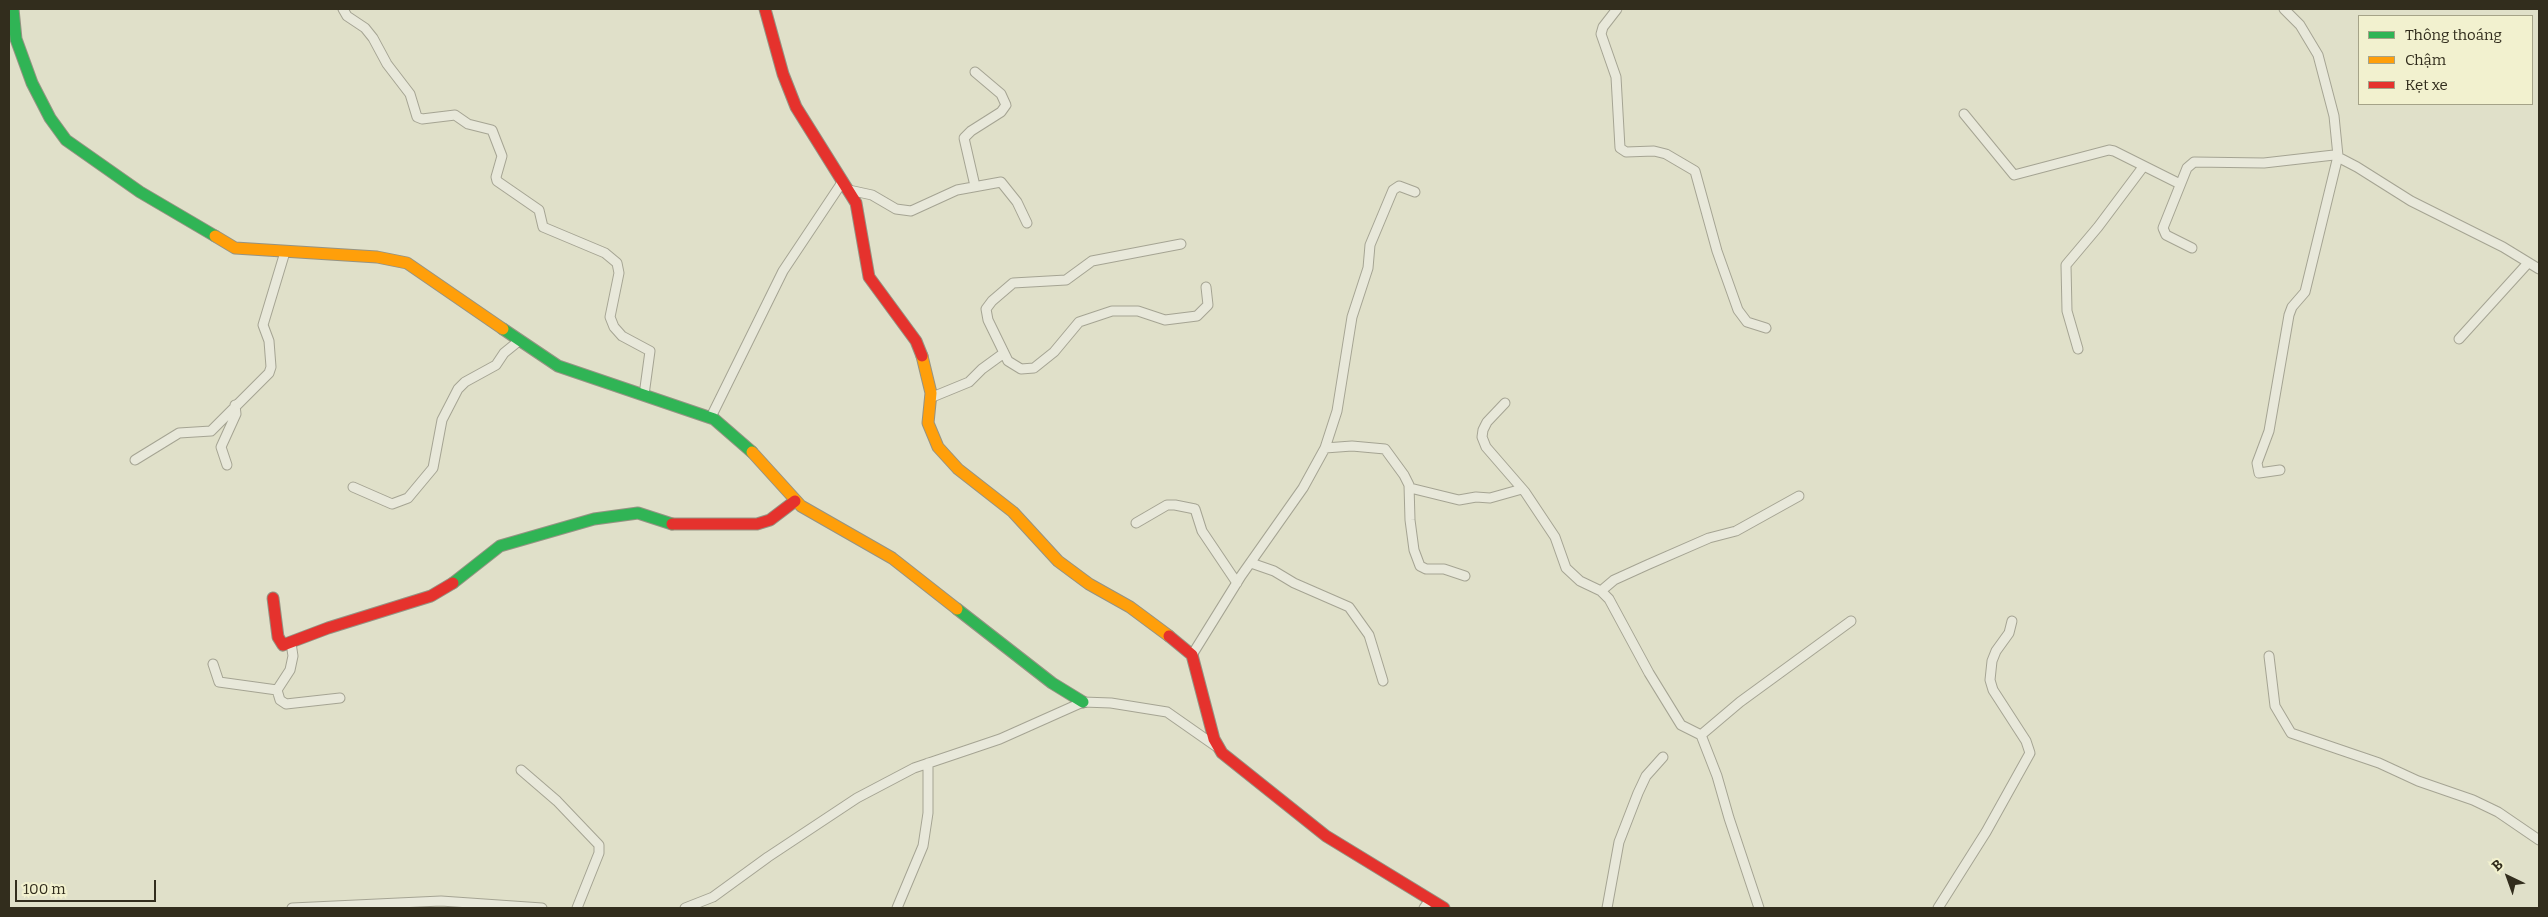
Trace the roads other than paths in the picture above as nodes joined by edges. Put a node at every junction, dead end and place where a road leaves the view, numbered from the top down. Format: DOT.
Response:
graph roads {
  1 [pos="13,9"];
  2 [pos="342,9"];
  3 [pos="766,9"];
  4 [pos="1617,9"];
  5 [pos="2284,9"];
  6 [pos="12,41"];
  7 [pos="975,72"];
  8 [pos="1964,114"];
  9 [pos="2338,156"];
  10 [pos="2143,167"];
  11 [pos="2180,184"];
  12 [pos="846,185"];
  13 [pos="975,186"];
  14 [pos="1415,192"];
  15 [pos="1027,223"];
  16 [pos="1180,244"];
  17 [pos="2192,248"];
  18 [pos="284,252"];
  19 [pos="2528,263"];
  20 [pos="2539,269"];
  21 [pos="1206,286"];
  22 [pos="1766,328"];
  23 [pos="2459,339"];
  24 [pos="520,340"];
  25 [pos="2078,349"];
  26 [pos="1004,353"];
  27 [pos="644,395"];
  28 [pos="930,398"];
  29 [pos="1505,403"];
  30 [pos="235,406"];
  31 [pos="710,417"];
  32 [pos="1325,448"];
  33 [pos="135,460"];
  34 [pos="226,465"];
  35 [pos="2280,470"];
  36 [pos="353,487"];
  37 [pos="1410,488"];
  38 [pos="1522,489"];
  39 [pos="1799,496"];
  40 [pos="795,501"];
  41 [pos="1136,523"];
  42 [pos="1251,563"];
  43 [pos="1465,576"];
  44 [pos="1237,583"];
  45 [pos="1601,591"];
  46 [pos="273,598"];
  47 [pos="1851,621"];
  48 [pos="2012,621"];
  49 [pos="291,643"];
  50 [pos="1192,655"];
  51 [pos="2269,656"];
  52 [pos="213,664"];
  53 [pos="1383,681"];
  54 [pos="277,690"];
  55 [pos="340,698"];
  56 [pos="1083,702"];
  57 [pos="1701,735"];
  58 [pos="1218,748"];
  59 [pos="1663,757"];
  60 [pos="928,763"];
  61 [pos="521,770"];
  62 [pos="2539,840"];
  63 [pos="710,904"];
  64 [pos="1426,904"];
  65 [pos="292,908"];
  66 [pos="542,908"];
  67 [pos="577,908"];
  68 [pos="685,908"];
  69 [pos="897,908"];
  70 [pos="1444,908"];
  71 [pos="1606,908"];
  72 [pos="1759,908"];
  73 [pos="1938,908"];
  1 -- 6 [label="street"];
  2 -- 27 [label="street"];
  3 -- 12 [label="street"];
  4 -- 22 [label="street"];
  5 -- 9 [label="street"];
  6 -- 18 [label="street"];
  7 -- 13 [label="street"];
  8 -- 10 [label="street"];
  9 -- 11 [label="street"];
  9 -- 19 [label="street"];
  9 -- 35 [label="street"];
  10 -- 11 [label="street"];
  10 -- 25 [label="street"];
  11 -- 17 [label="street"];
  12 -- 13 [label="street"];
  12 -- 28 [label="street"];
  12 -- 31 [label="street"];
  13 -- 15 [label="street"];
  14 -- 32 [label="street"];
  16 -- 26 [label="street"];
  18 -- 24 [label="street"];
  18 -- 30 [label="street"];
  19 -- 20 [label="street"];
  19 -- 23 [label="street"];
  21 -- 26 [label="street"];
  24 -- 27 [label="street"];
  24 -- 36 [label="street"];
  26 -- 28 [label="street"];
  27 -- 31 [label="street"];
  28 -- 50 [label="street"];
  29 -- 38 [label="street"];
  30 -- 33 [label="street"];
  30 -- 34 [label="street"];
  31 -- 40 [label="street"];
  32 -- 37 [label="street"];
  32 -- 42 [label="street"];
  37 -- 38 [label="street"];
  37 -- 43 [label="street"];
  38 -- 45 [label="street"];
  39 -- 45 [label="street"];
  40 -- 49 [label="street"];
  40 -- 56 [label="street"];
  41 -- 44 [label="street"];
  42 -- 44 [label="street"];
  42 -- 53 [label="street"];
  44 -- 50 [label="street"];
  45 -- 57 [label="street"];
  46 -- 49 [label="street"];
  47 -- 57 [label="street"];
  48 -- 73 [label="street"];
  49 -- 54 [label="street"];
  50 -- 58 [label="street"];
  51 -- 62 [label="street"];
  52 -- 54 [label="street"];
  54 -- 55 [label="street"];
  56 -- 58 [label="street"];
  56 -- 60 [label="street"];
  57 -- 72 [label="street"];
  58 -- 64 [label="street"];
  59 -- 71 [label="street"];
  60 -- 63 [label="street"];
  60 -- 69 [label="street"];
  61 -- 67 [label="street"];
  63 -- 68 [label="street"];
  64 -- 70 [label="street"];
  65 -- 66 [label="street"];
}
